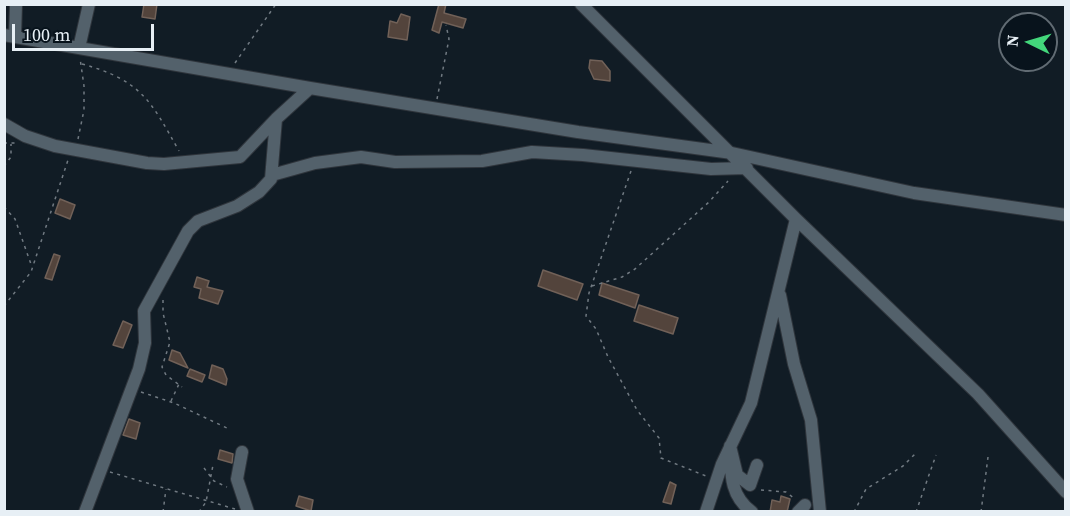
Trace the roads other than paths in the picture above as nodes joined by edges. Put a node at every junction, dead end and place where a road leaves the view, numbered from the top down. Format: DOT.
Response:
graph roads {
  1 [pos="15,4"];
  2 [pos="89,4"];
  3 [pos="581,4"];
  4 [pos="10,36"];
  5 [pos="80,48"];
  6 [pos="310,88"];
  7 [pos="276,119"];
  8 [pos="4,124"];
  9 [pos="732,153"];
  10 [pos="743,169"];
  11 [pos="272,175"];
  12 [pos="1065,216"];
  13 [pos="796,219"];
  14 [pos="780,291"];
  15 [pos="730,446"];
  16 [pos="242,452"];
  17 [pos="757,465"];
  18 [pos="1065,492"];
  19 [pos="248,511"];
  20 [pos="85,512"];
  21 [pos="706,512"];
  22 [pos="752,512"];
  23 [pos="820,512"];
  1 -- 4 [label="street"];
  2 -- 5 [label="street"];
  3 -- 9 [label="street"];
  4 -- 5 [label="street"];
  5 -- 6 [label="street"];
  6 -- 7 [label="street"];
  6 -- 9 [label="street"];
  7 -- 8 [label="street"];
  7 -- 11 [label="street"];
  9 -- 10 [label="street"];
  9 -- 12 [label="street"];
  10 -- 11 [label="street"];
  10 -- 13 [label="street"];
  11 -- 20 [label="street"];
  13 -- 14 [label="street"];
  13 -- 18 [label="street"];
  14 -- 15 [label="street"];
  14 -- 23 [label="street"];
  15 -- 17 [label="street"];
  15 -- 21 [label="street"];
  15 -- 22 [label="street"];
  16 -- 19 [label="street"];
}
